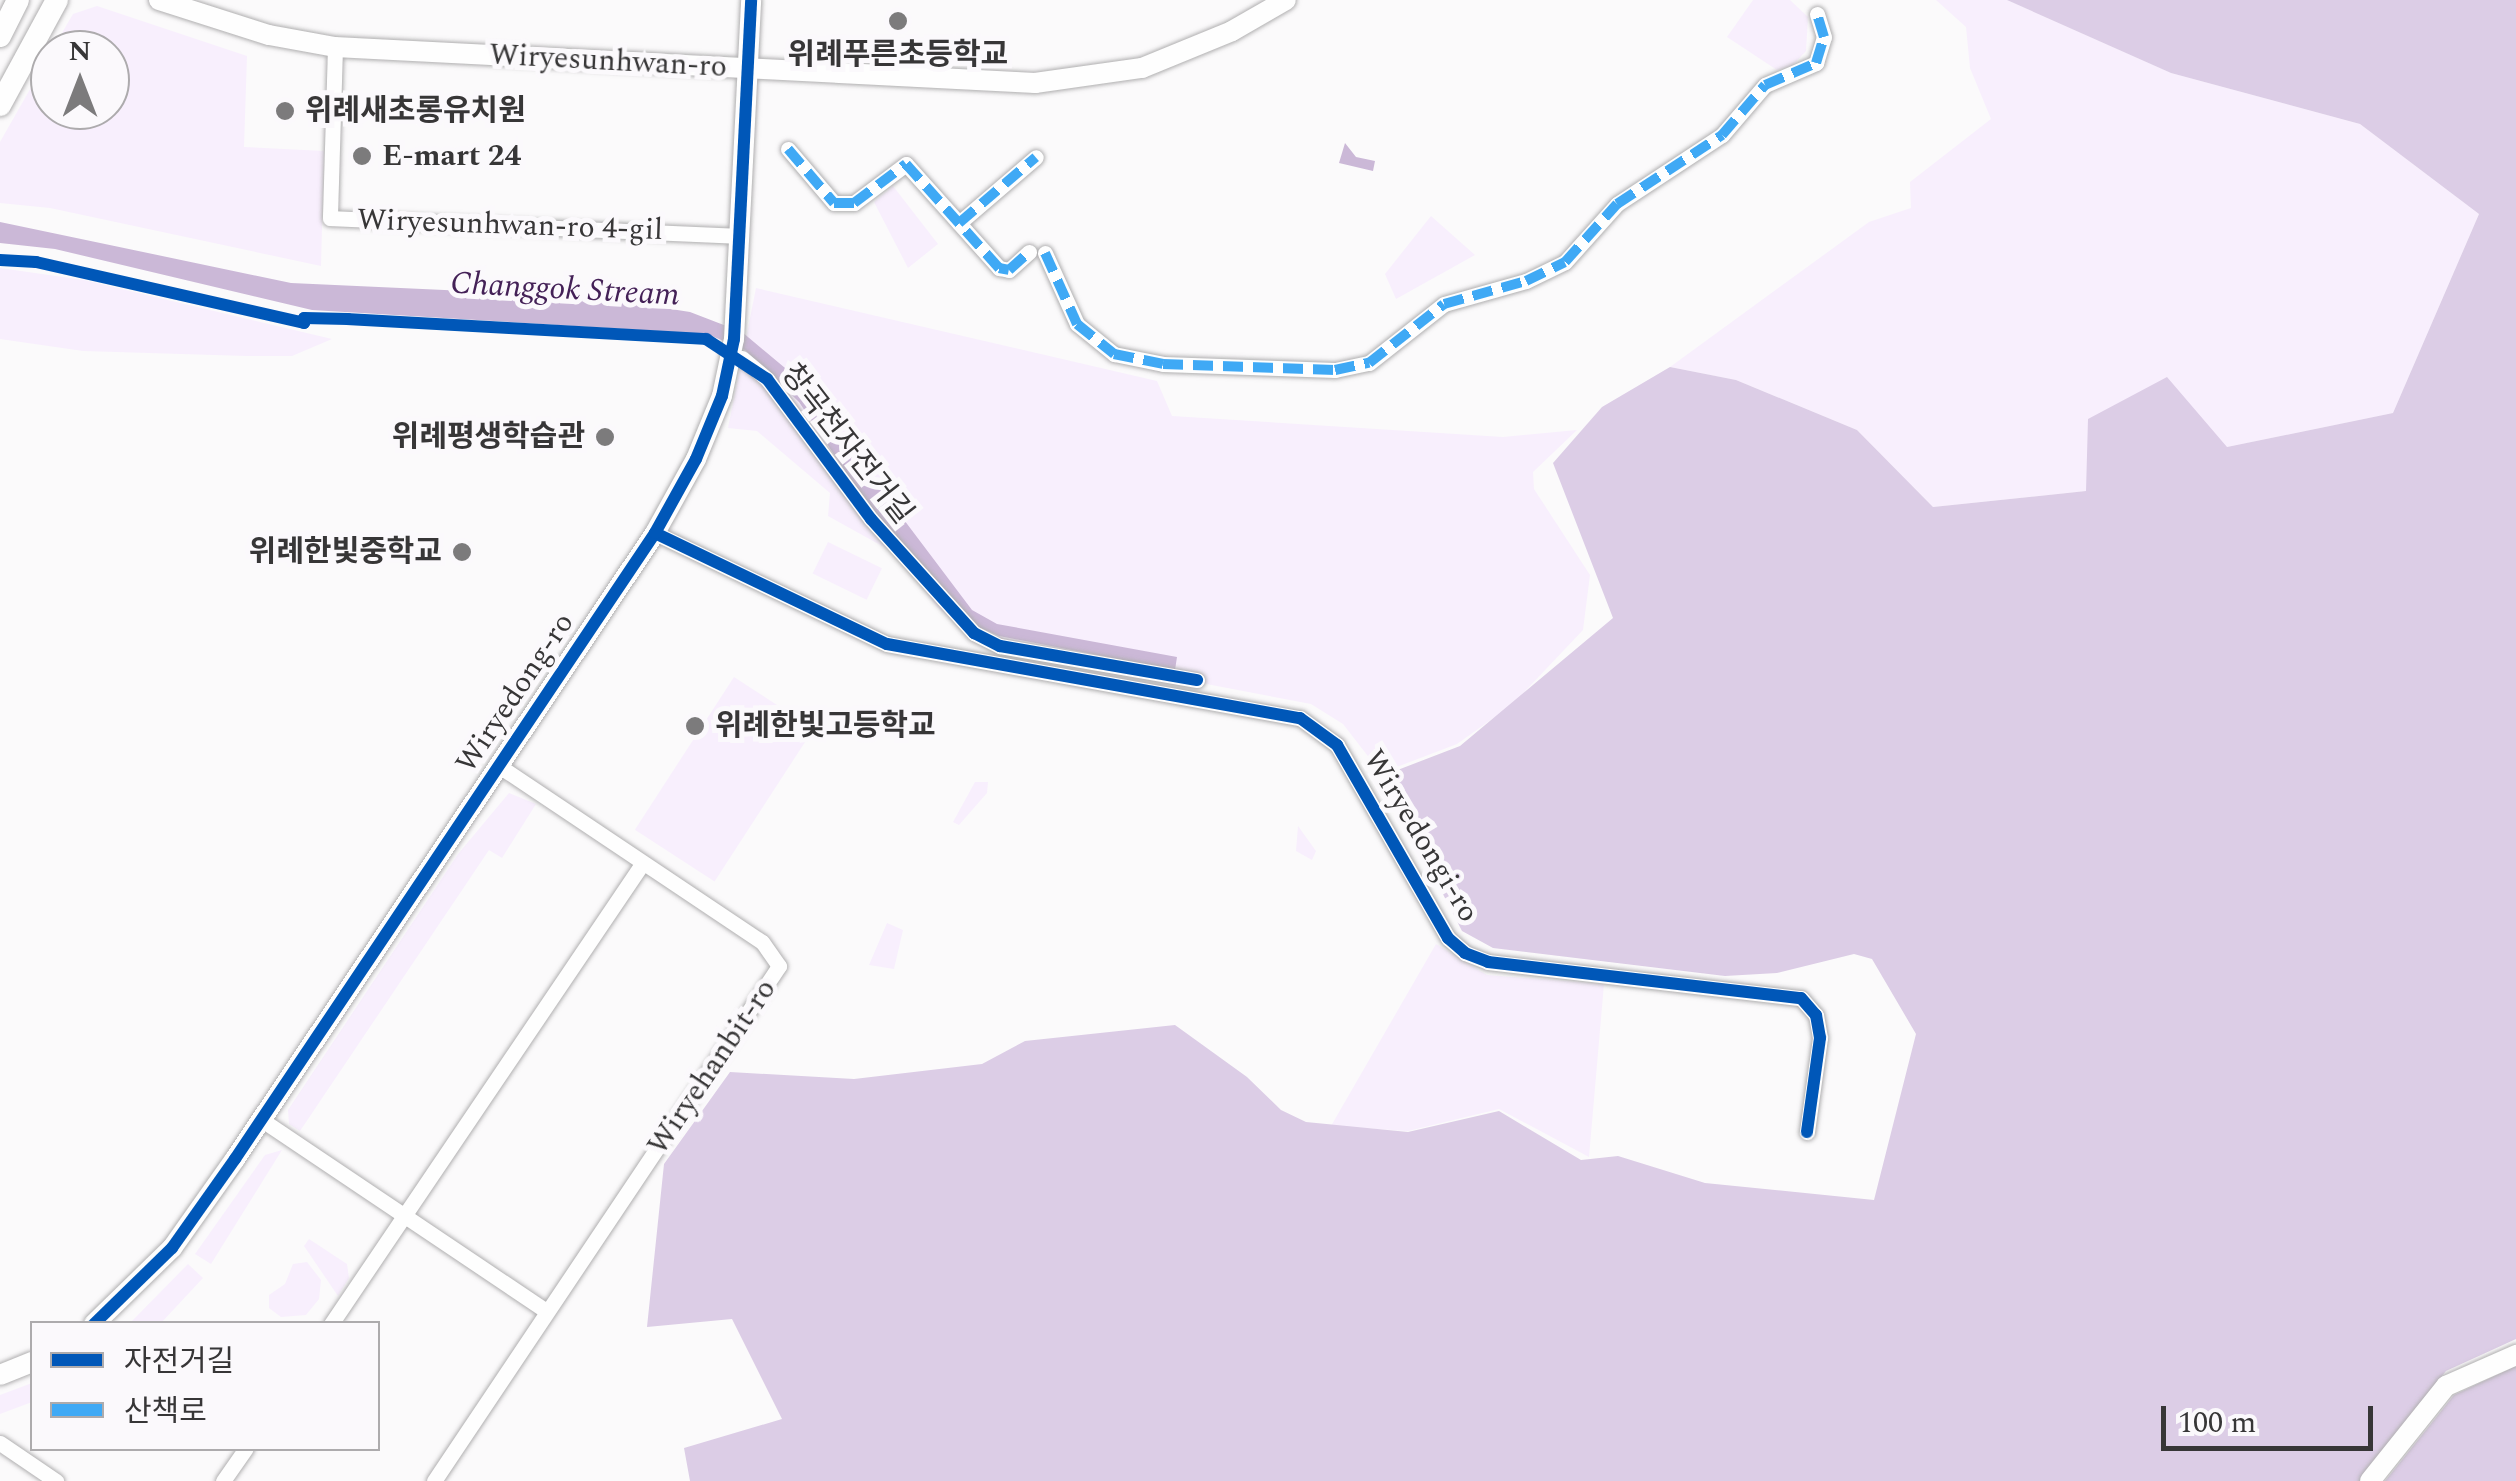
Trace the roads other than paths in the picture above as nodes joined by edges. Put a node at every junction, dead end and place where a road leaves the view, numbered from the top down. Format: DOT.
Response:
graph roads {
  1 [pos="18,0"];
  2 [pos="57,0"];
  3 [pos="158,0"];
  4 [pos="750,0"];
  5 [pos="1286,0"];
  6 [pos="1817,14"];
  7 [pos="0,36"];
  8 [pos="335,48"];
  9 [pos="748,68"];
  10 [pos="0,106"];
  11 [pos="788,149"];
  12 [pos="1036,157"];
  13 [pos="958,223"];
  14 [pos="740,236"];
  15 [pos="742,358"];
  16 [pos="655,533"];
  17 [pos="1197,680"];
  18 [pos="496,764"];
  19 [pos="642,864"];
  20 [pos="262,1120"];
  21 [pos="1807,1132"];
  22 [pos="400,1216"];
  23 [pos="546,1310"];
  24 [pos="97,1321"];
  25 [pos="333,1321"];
  26 [pos="2516,1355"];
  27 [pos="30,1363"];
  28 [pos="0,1375"];
  29 [pos="0,1443"];
  30 [pos="244,1451"];
  31 [pos="56,1481"];
  32 [pos="223,1481"];
  33 [pos="434,1481"];
  34 [pos="2370,1481"];
  1 -- 7 [label="main road"];
  2 -- 10 [label="main road"];
  3 -- 8 [label="street, Wiryesunhwan-ro"];
  4 -- 9 [label="street, Wiryedong-ro"];
  5 -- 9 [label="street, Wiryesunhwan-ro"];
  6 -- 13 [label="street"];
  8 -- 9 [label="street, Wiryesunhwan-ro"];
  8 -- 14 [label="street, Wiryesunhwan-ro 4-gil"];
  9 -- 14 [label="street, Wiryedong-ro"];
  11 -- 13 [label="street"];
  12 -- 13 [label="street"];
  14 -- 16 [label="street, Wiryedong-ro"];
  15 -- 17 [label="street, 창곡천자전거길"];
  16 -- 18 [label="street, Wiryedong-ro"];
  16 -- 21 [label="street, Wiryedongi-ro"];
  18 -- 19 [label="street, Wiryehanbit-ro"];
  18 -- 20 [label="street, Wiryedong-ro"];
  19 -- 22 [label="street"];
  19 -- 23 [label="street, Wiryehanbit-ro"];
  20 -- 22 [label="street"];
  20 -- 24 [label="street, Wiryedong-ro"];
  22 -- 23 [label="street"];
  22 -- 25 [label="street"];
  23 -- 33 [label="street, Wiryehanbit-ro"];
  26 -- 34 [label="street"];
  27 -- 28 [label="street"];
  29 -- 31 [label="street"];
  30 -- 32 [label="street"];
}
